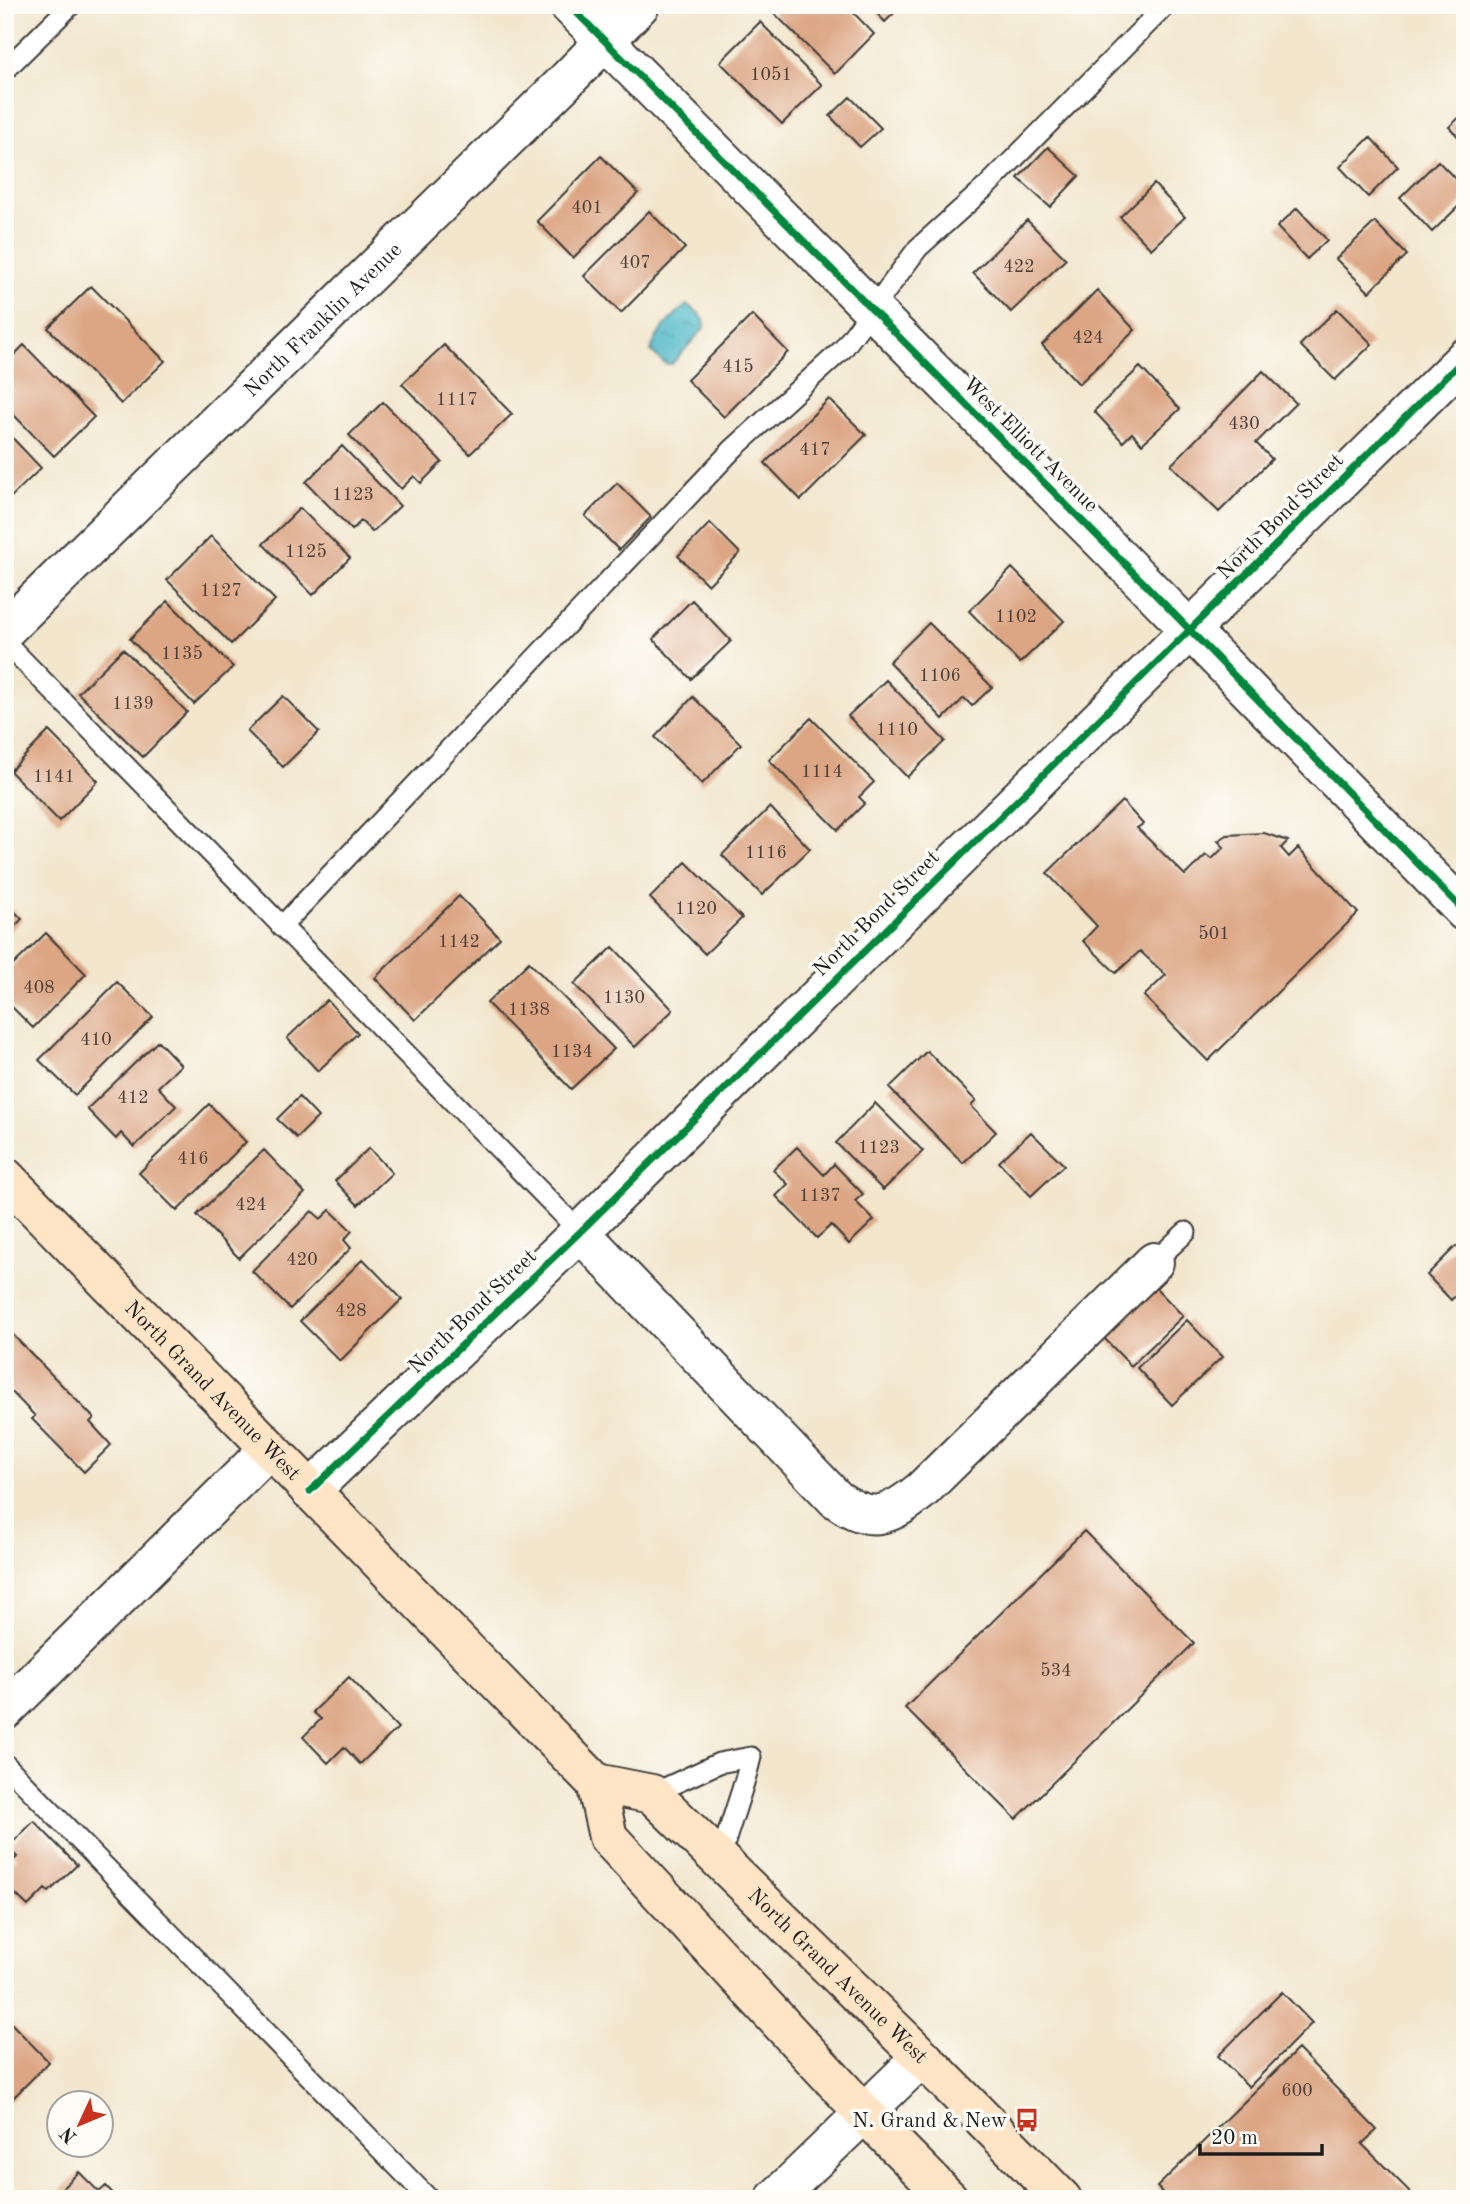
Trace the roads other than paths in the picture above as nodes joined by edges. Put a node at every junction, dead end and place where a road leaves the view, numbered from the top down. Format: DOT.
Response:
graph roads {
  1 [pos="71,5"];
  2 [pos="569,5"];
  3 [pos="640,5"];
  4 [pos="1166,5"];
  5 [pos="605,41"];
  6 [pos="5,70"];
  7 [pos="873,310"];
  8 [pos="1465,358"];
  9 [pos="5,630"];
  10 [pos="1189,630"];
  11 [pos="5,642"];
  12 [pos="1465,912"];
  13 [pos="281,928"];
  14 [pos="5,1177"];
  15 [pos="580,1232"];
  16 [pos="1186,1232"];
  17 [pos="1154,1262"];
  18 [pos="269,1449"];
  19 [pos="310,1491"];
  20 [pos="5,1710"];
  21 [pos="5,1764"];
  22 [pos="596,1783"];
  23 [pos="652,1794"];
  24 [pos="720,1860"];
  25 [pos="922,2057"];
  26 [pos="864,2113"];
  27 [pos="429,2199"];
  28 [pos="775,2199"];
  29 [pos="949,2199"];
  30 [pos="1062,2199"];
  1 -- 6 [label="lane"];
  2 -- 5 [label="street, West Elliott Avenue"];
  3 -- 5 [label="street, North Franklin Avenue"];
  4 -- 7 [label="lane"];
  5 -- 7 [label="street, West Elliott Avenue"];
  5 -- 9 [label="street, North Franklin Avenue"];
  7 -- 10 [label="street, West Elliott Avenue"];
  7 -- 13 [label="lane"];
  8 -- 10 [label="street, North Bond Street"];
  10 -- 12 [label="street, West Elliott Avenue"];
  10 -- 15 [label="street, North Bond Street"];
  11 -- 13 [label="lane"];
  13 -- 15 [label="lane"];
  14 -- 18 [label="main road, North Grand Avenue West"];
  15 -- 17 [label="street"];
  15 -- 19 [label="street, North Bond Street"];
  16 -- 17 [label="lane"];
  18 -- 19 [label="main road, North Grand Avenue West"];
  18 -- 20 [label="street"];
  19 -- 22 [label="main road, North Grand Avenue West"];
  21 -- 27 [label="lane"];
  22 -- 23 [label="main road"];
  22 -- 26 [label="main road"];
  23 -- 24 [label="main road, North Grand Avenue West"];
  23 -- 24 [label="lane"];
  24 -- 25 [label="main road, North Grand Avenue West"];
  25 -- 26 [label="street"];
  25 -- 30 [label="main road, North Grand Avenue West"];
  26 -- 28 [label="street"];
  26 -- 29 [label="main road"];
}
